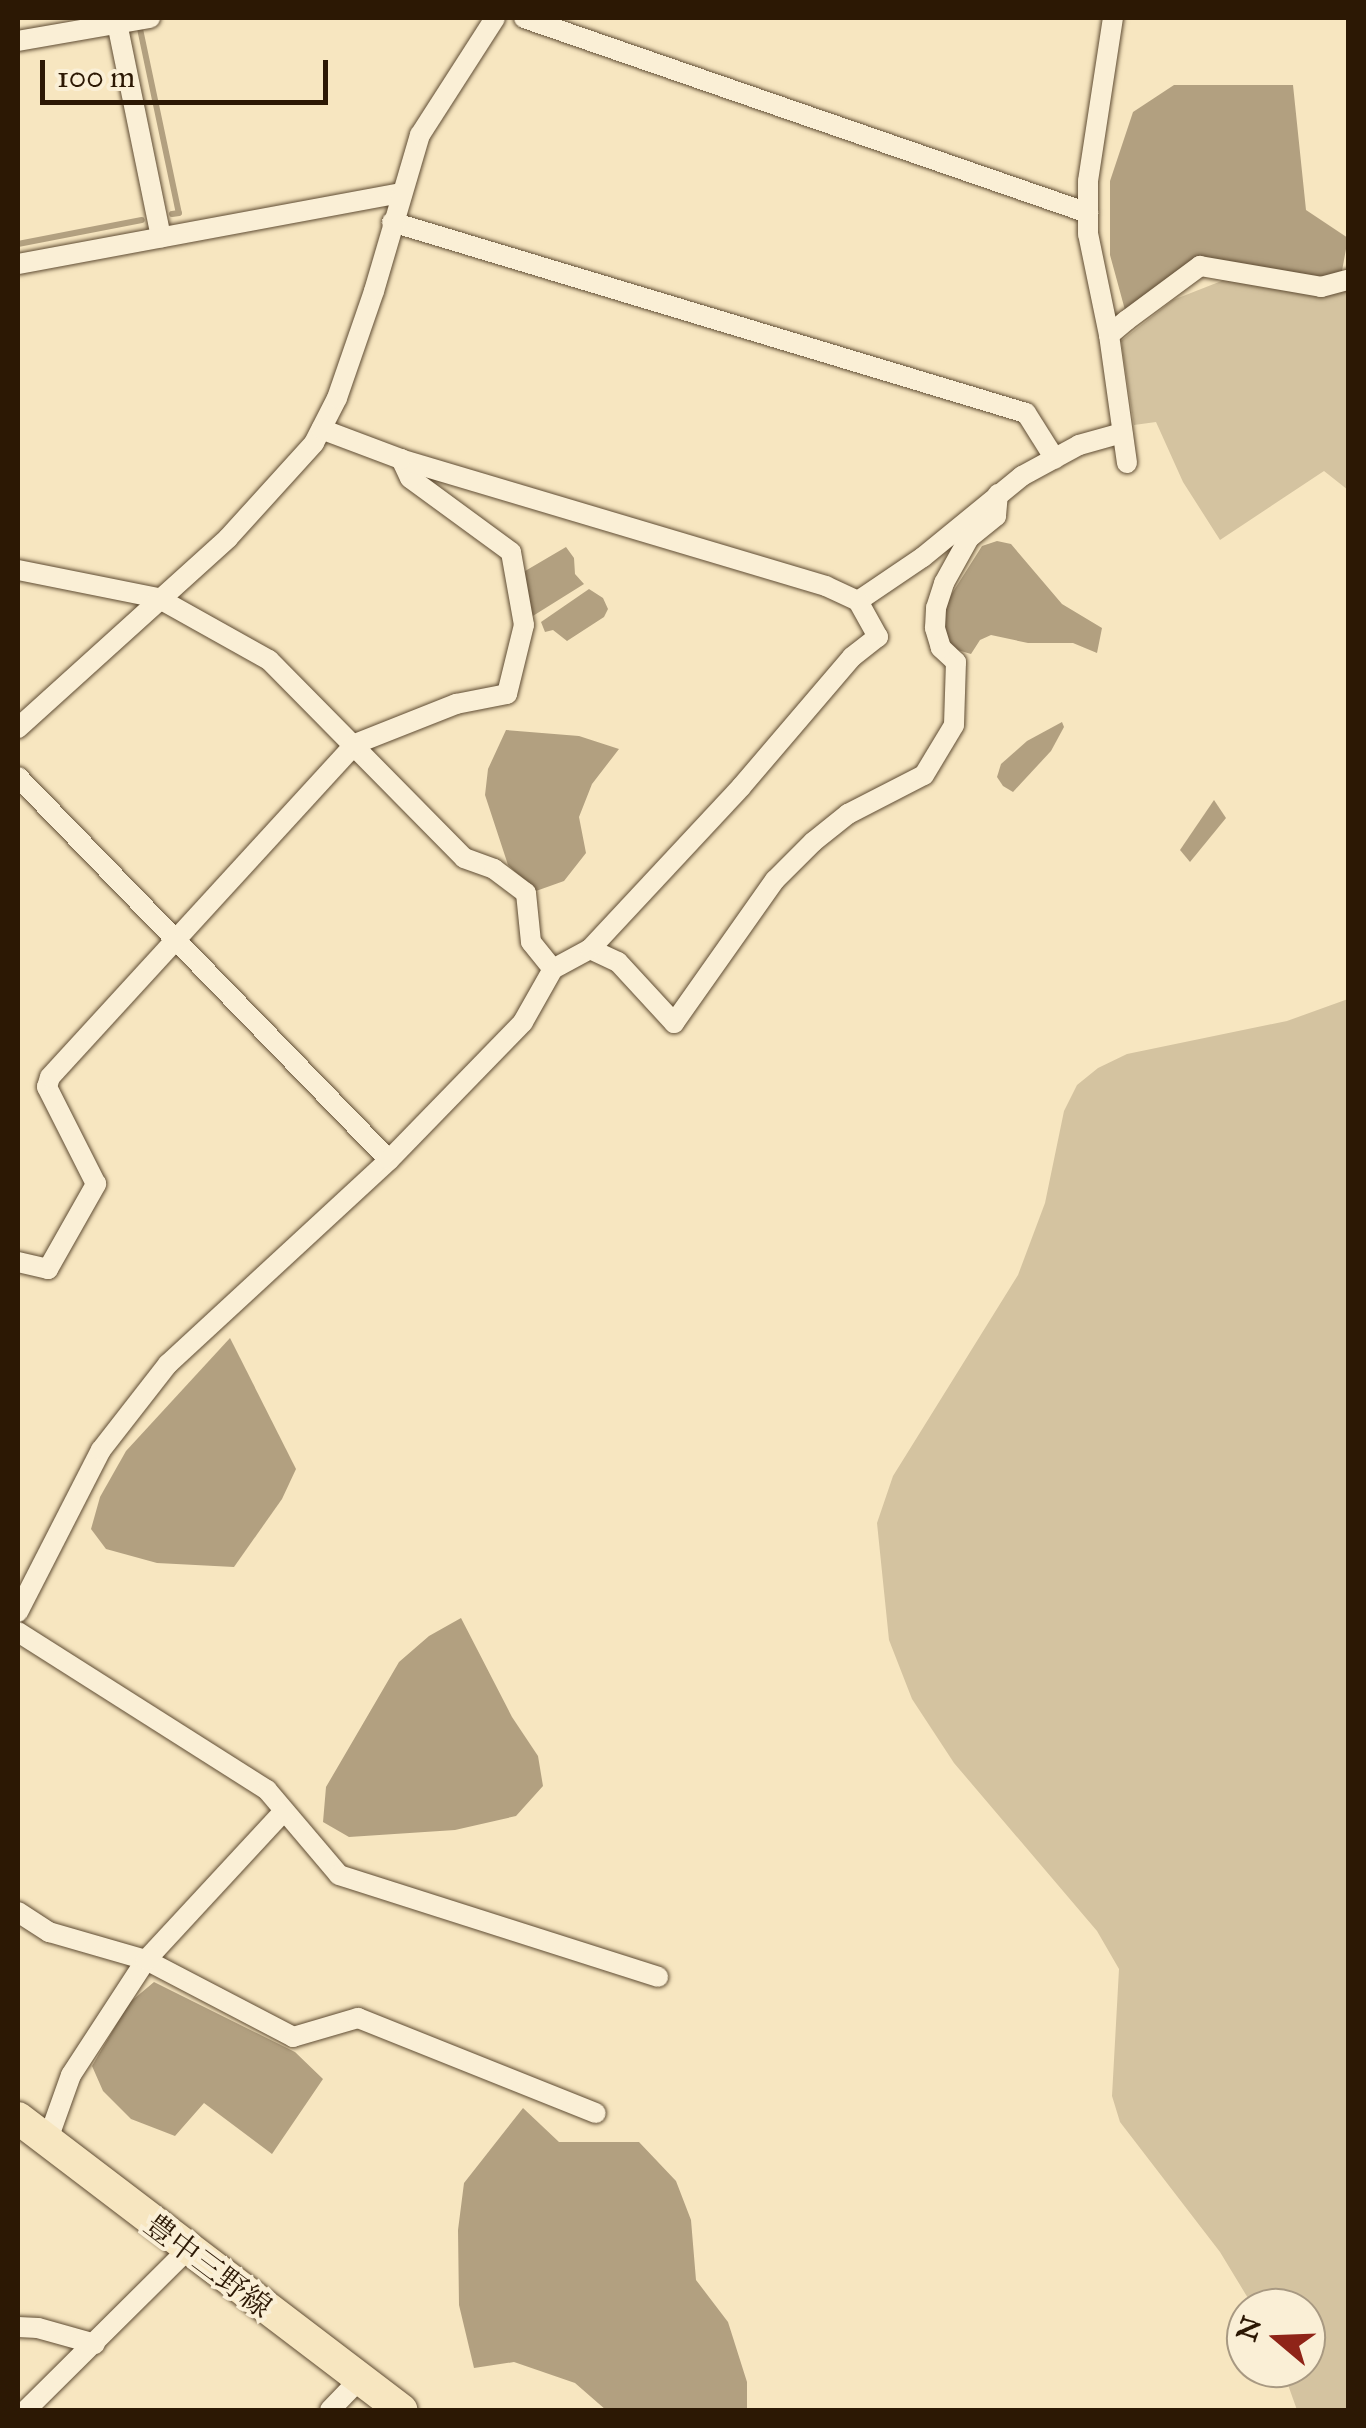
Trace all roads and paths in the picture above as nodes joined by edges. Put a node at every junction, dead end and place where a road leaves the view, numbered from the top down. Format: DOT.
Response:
graph roads {
  1 [pos="150,18"];
  2 [pos="495,18"];
  3 [pos="524,18"];
  4 [pos="1113,18"];
  5 [pos="120,21"];
  6 [pos="18,41"];
  7 [pos="400,192"];
  8 [pos="1088,213"];
  9 [pos="392,222"];
  10 [pos="161,237"];
  11 [pos="18,264"];
  12 [pos="1348,280"];
  13 [pos="1109,334"];
  14 [pos="321,429"];
  15 [pos="1122,434"];
  16 [pos="1055,458"];
  17 [pos="401,460"];
  18 [pos="1127,463"];
  19 [pos="998,494"];
  20 [pos="18,570"];
  21 [pos="158,598"];
  22 [pos="858,602"];
  23 [pos="18,728"];
  24 [pos="355,744"];
  25 [pos="18,777"];
  26 [pos="178,941"];
  27 [pos="590,949"];
  28 [pos="554,969"];
  29 [pos="389,1160"];
  30 [pos="18,1262"];
  31 [pos="18,1612"];
  32 [pos="18,1632"];
  33 [pos="284,1810"];
  34 [pos="18,1912"];
  35 [pos="146,1960"];
  36 [pos="658,1977"];
  37 [pos="596,2113"];
  38 [pos="18,2119"];
  39 [pos="47,2142"];
  40 [pos="186,2250"];
  41 [pos="18,2327"];
  42 [pos="95,2344"];
  43 [pos="359,2380"];
  44 [pos="26,2410"];
  45 [pos="330,2410"];
  46 [pos="400,2410"];
  1 -- 5 [label="street"];
  2 -- 7 [label="street"];
  3 -- 8 [label="street"];
  4 -- 8 [label="street"];
  5 -- 6 [label="street"];
  5 -- 10 [label="street"];
  7 -- 9 [label="street"];
  7 -- 10 [label="street"];
  8 -- 13 [label="street"];
  9 -- 14 [label="street"];
  9 -- 16 [label="street"];
  10 -- 11 [label="street"];
  12 -- 13 [label="street"];
  13 -- 15 [label="street"];
  14 -- 17 [label="street"];
  14 -- 21 [label="street"];
  15 -- 16 [label="street"];
  15 -- 18 [label="street"];
  16 -- 19 [label="street"];
  17 -- 22 [label="street"];
  17 -- 24 [label="street"];
  19 -- 22 [label="street"];
  19 -- 27 [label="street"];
  20 -- 21 [label="street"];
  21 -- 23 [label="street"];
  21 -- 24 [label="street"];
  22 -- 27 [label="street"];
  24 -- 26 [label="street"];
  24 -- 28 [label="street"];
  25 -- 26 [label="street"];
  26 -- 29 [label="street"];
  26 -- 30 [label="street"];
  27 -- 28 [label="street"];
  28 -- 29 [label="street"];
  29 -- 31 [label="street"];
  32 -- 33 [label="street"];
  33 -- 35 [label="street"];
  33 -- 36 [label="street"];
  34 -- 35 [label="street"];
  35 -- 37 [label="street"];
  35 -- 39 [label="street"];
  38 -- 39 [label="main road, 豊中三野線"];
  39 -- 40 [label="main road, 豊中三野線"];
  40 -- 42 [label="street"];
  40 -- 43 [label="main road, 豊中三野線"];
  41 -- 42 [label="street"];
  42 -- 44 [label="street"];
  43 -- 45 [label="street"];
  43 -- 46 [label="main road, 豊中三野線"];
}
